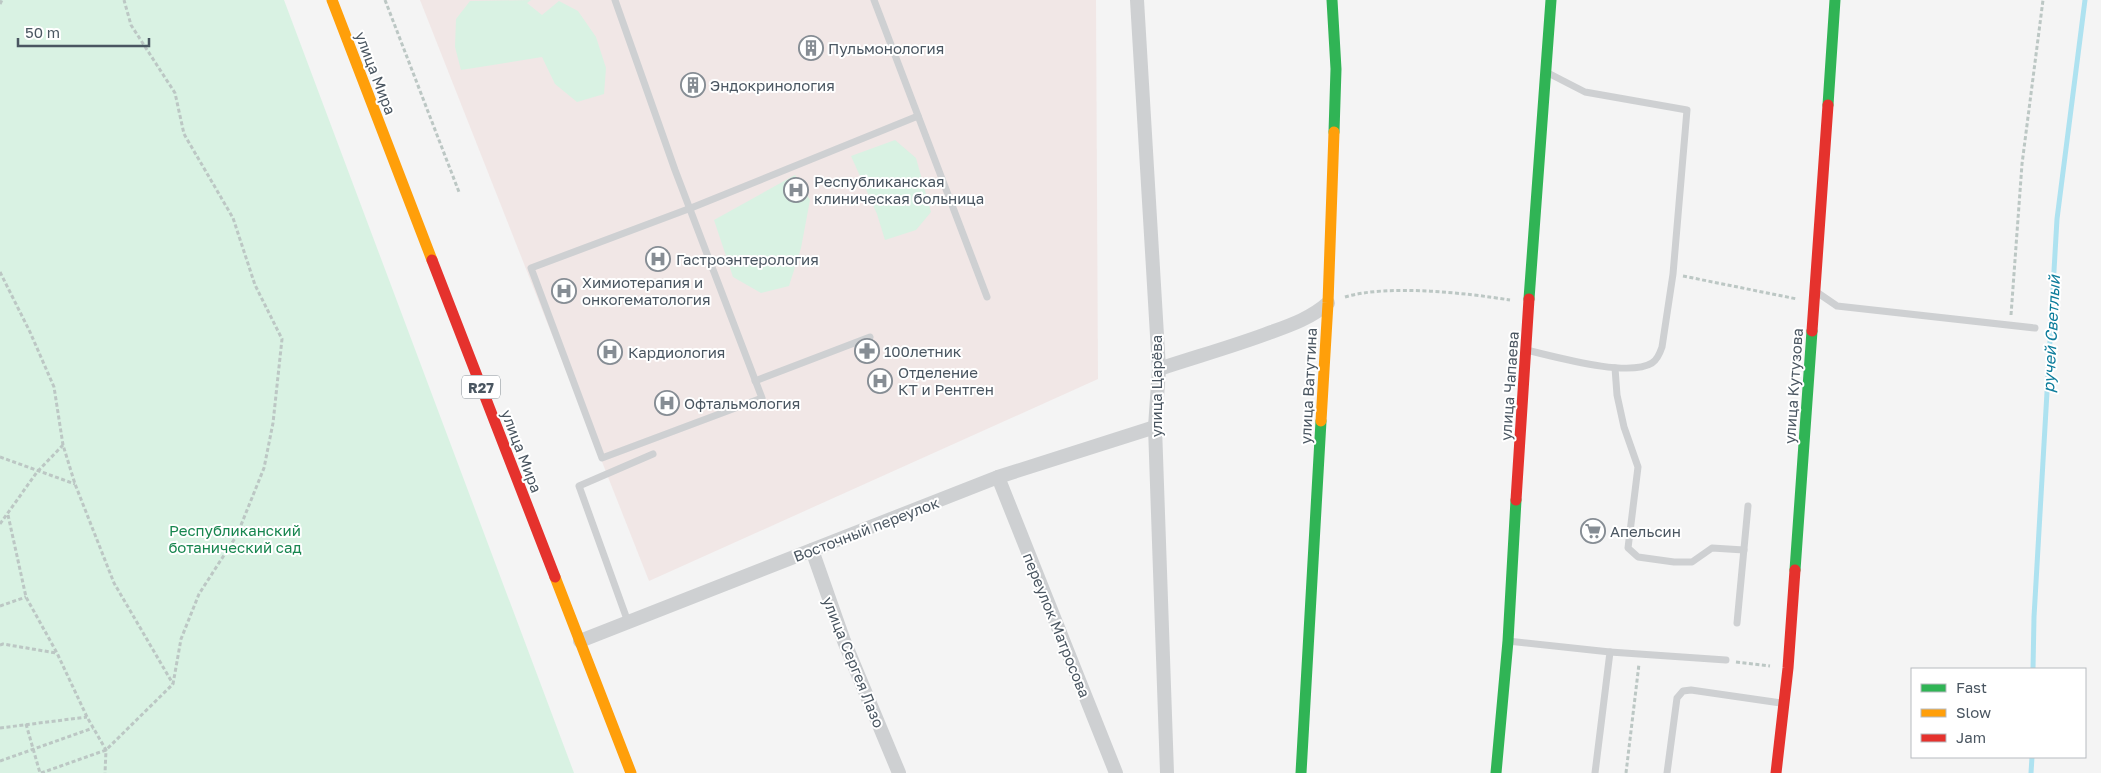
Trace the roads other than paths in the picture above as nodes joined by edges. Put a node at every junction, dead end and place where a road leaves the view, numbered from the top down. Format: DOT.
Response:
graph roads {
  1 [pos="332,0"];
  2 [pos="616,0"];
  3 [pos="874,0"];
  4 [pos="1137,0"];
  5 [pos="1332,0"];
  6 [pos="1551,0"];
  7 [pos="1835,0"];
  8 [pos="1545,72"];
  9 [pos="918,116"];
  10 [pos="691,208"];
  11 [pos="1814,296"];
  12 [pos="986,297"];
  13 [pos="1328,303"];
  14 [pos="2035,328"];
  15 [pos="870,337"];
  16 [pos="1526,350"];
  17 [pos="1615,368"];
  18 [pos="1159,369"];
  19 [pos="755,381"];
  20 [pos="1155,427"];
  21 [pos="653,454"];
  22 [pos="998,477"];
  23 [pos="1748,506"];
  24 [pos="812,550"];
  25 [pos="1744,550"];
  26 [pos="628,622"];
  27 [pos="1736,622"];
  28 [pos="580,641"];
  29 [pos="1508,641"];
  30 [pos="1610,652"];
  31 [pos="1726,660"];
  32 [pos="1784,704"];
  33 [pos="631,773"];
  34 [pos="899,773"];
  35 [pos="1116,773"];
  36 [pos="1167,773"];
  37 [pos="1301,773"];
  38 [pos="1496,773"];
  39 [pos="1594,773"];
  40 [pos="1667,773"];
  41 [pos="1776,773"];
  1 -- 28 [label="street, улица Мира / R27"];
  2 -- 10 [label="lane"];
  3 -- 9 [label="lane"];
  4 -- 18 [label="street, улица Царёва"];
  5 -- 13 [label="street, улица Ватутина"];
  6 -- 8 [label="street, улица Чапаева"];
  7 -- 11 [label="street, улица Кутузова"];
  8 -- 16 [label="street, улица Чапаева"];
  8 -- 17 [label="lane"];
  9 -- 10 [label="lane"];
  9 -- 12 [label="lane"];
  10 -- 19 [label="lane"];
  10 -- 19 [label="lane"];
  11 -- 14 [label="lane"];
  11 -- 32 [label="street, улица Кутузова"];
  13 -- 18 [label="street"];
  13 -- 37 [label="street, улица Ватутина"];
  15 -- 19 [label="lane"];
  16 -- 17 [label="lane"];
  16 -- 29 [label="street, улица Чапаева"];
  17 -- 25 [label="lane"];
  18 -- 20 [label="street, улица Царёва"];
  20 -- 22 [label="street, Восточный переулок"];
  20 -- 36 [label="street, улица Царёва"];
  21 -- 26 [label="lane"];
  22 -- 24 [label="street, Восточный переулок"];
  22 -- 35 [label="street, переулок Матросова"];
  23 -- 25 [label="lane"];
  24 -- 26 [label="street, Восточный переулок"];
  24 -- 34 [label="street, улица Сергея Лазо"];
  25 -- 27 [label="lane"];
  26 -- 28 [label="street, Восточный переулок"];
  28 -- 33 [label="street, улица Мира / R27"];
  29 -- 30 [label="lane"];
  29 -- 38 [label="street, улица Чапаева"];
  30 -- 31 [label="lane"];
  30 -- 39 [label="lane"];
  32 -- 40 [label="lane"];
  32 -- 41 [label="street, улица Кутузова"];
}
